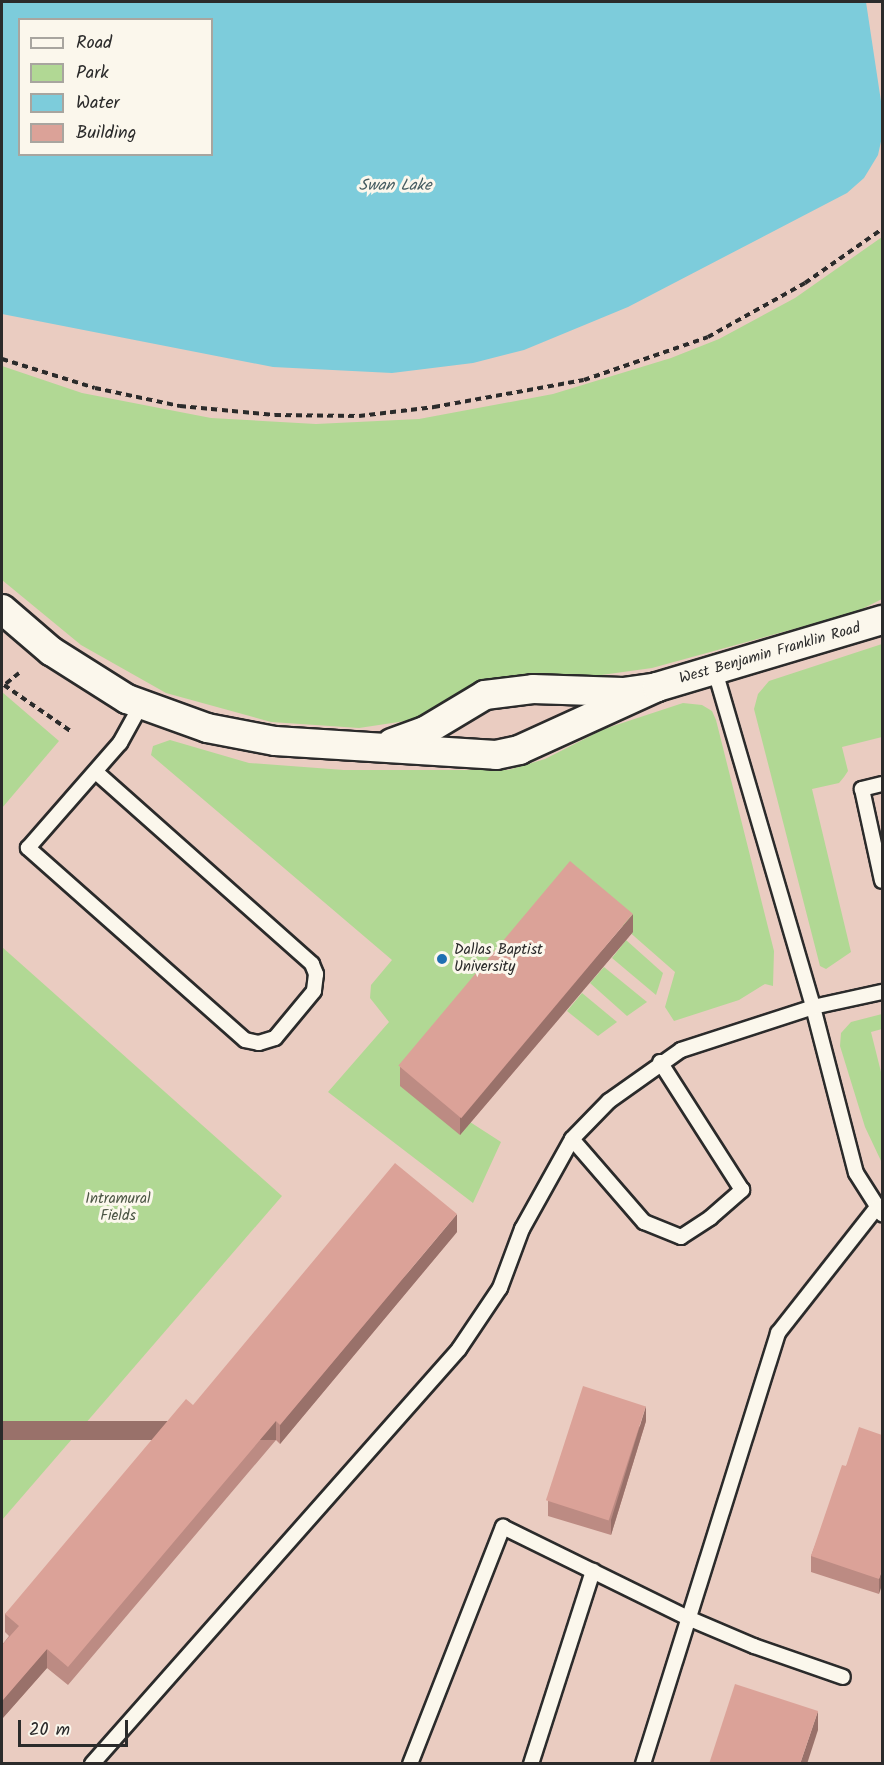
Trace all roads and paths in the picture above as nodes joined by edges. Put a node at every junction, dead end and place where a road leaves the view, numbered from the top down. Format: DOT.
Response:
graph roads {
  1 [pos="882,229"];
  2 [pos="2,359"];
  3 [pos="2,609"];
  4 [pos="882,620"];
  5 [pos="715,671"];
  6 [pos="19,673"];
  7 [pos="657,687"];
  8 [pos="141,705"];
  9 [pos="72,732"];
  10 [pos="382,745"];
  11 [pos="96,772"];
  12 [pos="882,784"];
  13 [pos="882,881"];
  14 [pos="882,992"];
  15 [pos="813,1007"];
  16 [pos="660,1062"];
  17 [pos="572,1139"];
  18 [pos="880,1211"];
  19 [pos="593,1571"];
  20 [pos="688,1618"];
  21 [pos="843,1677"];
  22 [pos="92,1764"];
  23 [pos="410,1764"];
  24 [pos="531,1764"];
  25 [pos="643,1764"];
  1 -- 2 [label="path"];
  3 -- 8 [label="street, West Benjamin Franklin Road"];
  4 -- 5 [label="street, West Benjamin Franklin Road"];
  5 -- 7 [label="street, West Benjamin Franklin Road"];
  5 -- 15 [label="lane"];
  6 -- 9 [label="path"];
  7 -- 10 [label="street, West Benjamin Franklin Road"];
  7 -- 10 [label="street, West Benjamin Franklin Road"];
  8 -- 10 [label="street, West Benjamin Franklin Road"];
  8 -- 11 [label="lane"];
  11 -- 11 [label="lane"];
  12 -- 13 [label="lane"];
  14 -- 15 [label="lane"];
  15 -- 16 [label="lane"];
  15 -- 18 [label="lane"];
  16 -- 17 [label="lane"];
  16 -- 17 [label="lane"];
  17 -- 22 [label="lane"];
  18 -- 20 [label="lane"];
  19 -- 20 [label="lane"];
  19 -- 23 [label="lane"];
  19 -- 24 [label="lane"];
  20 -- 21 [label="lane"];
  20 -- 25 [label="lane"];
}
